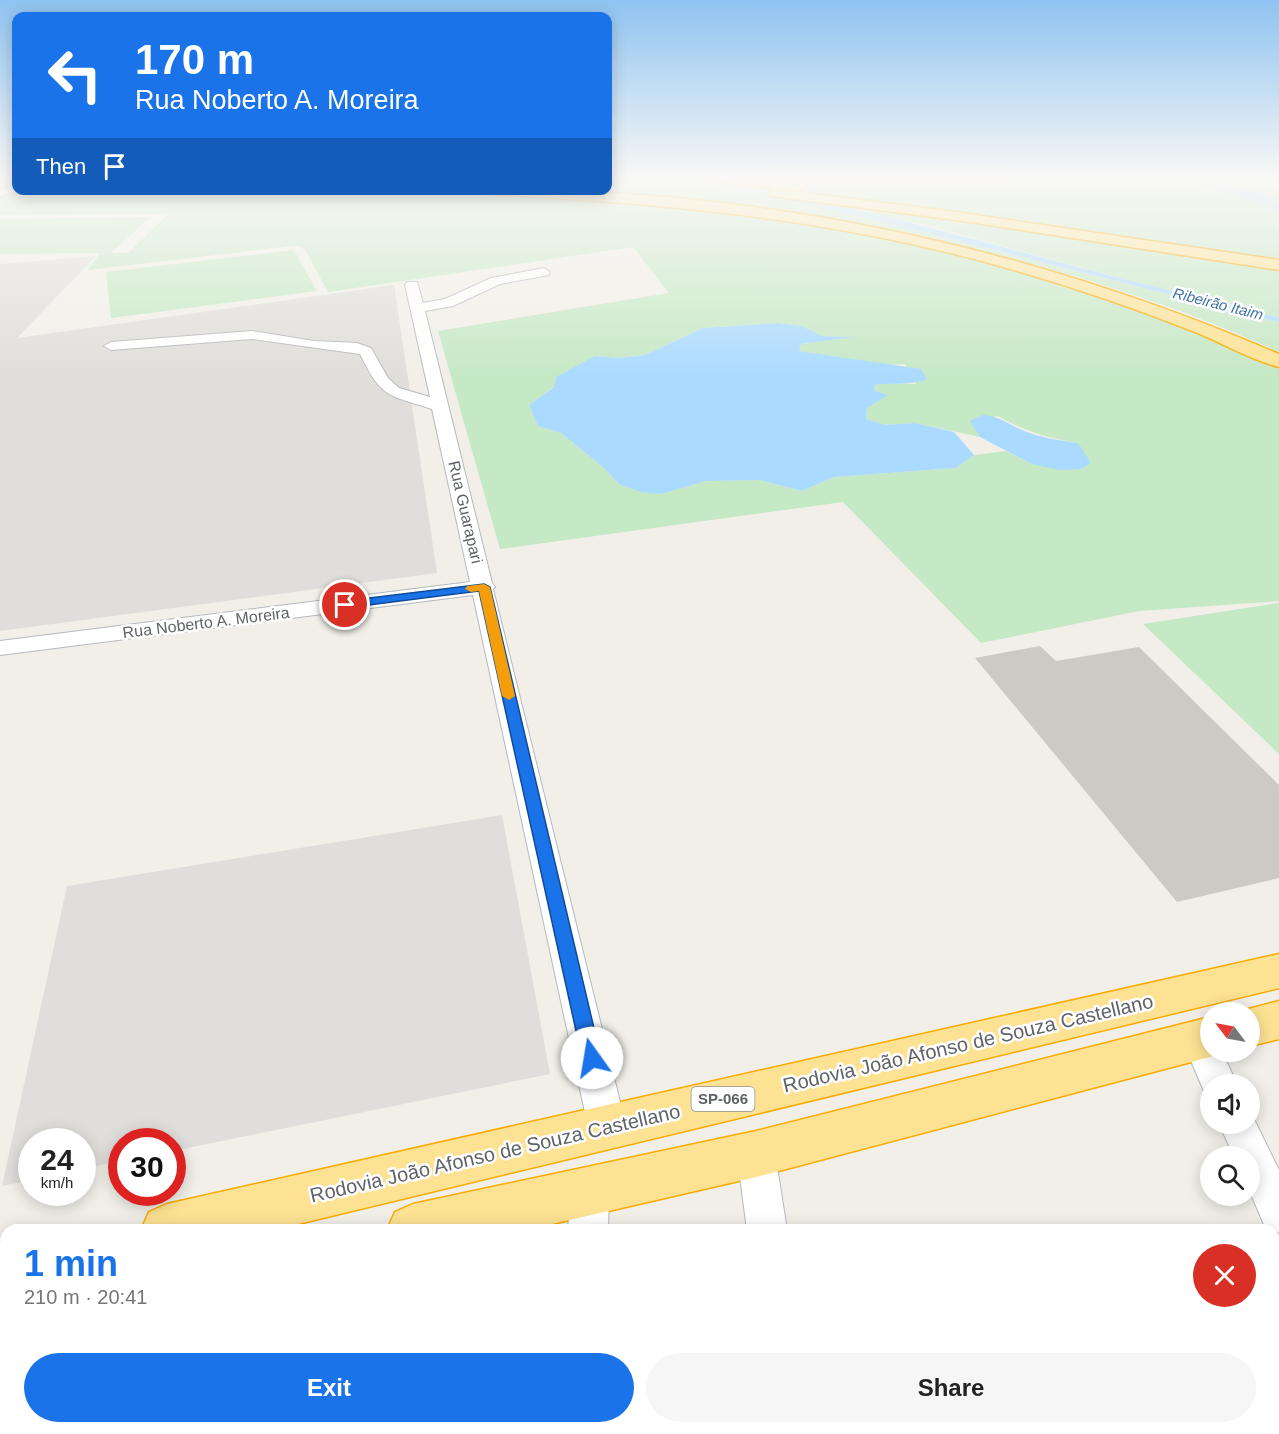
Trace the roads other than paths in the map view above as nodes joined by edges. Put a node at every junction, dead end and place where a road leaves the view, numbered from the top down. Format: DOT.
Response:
graph roads {
  1 [pos="932,245"];
  2 [pos="1147,245"];
  3 [pos="1217,245"];
  4 [pos="1279,254"];
  5 [pos="1279,265"];
  6 [pos="544,272"];
  7 [pos="111,346"];
  8 [pos="1279,361"];
  9 [pos="440,406"];
  10 [pos="484,587"];
  11 [pos="0,648"];
  12 [pos="1279,971"];
  13 [pos="1279,1020"];
  14 [pos="1260,1025"];
  15 [pos="1200,1040"];
  16 [pos="607,1126"];
  17 [pos="1243,1134"];
  18 [pos="756,1154"];
  19 [pos="589,1210"];
  20 [pos="1279,1213"];
  21 [pos="192,1224"];
  22 [pos="466,1224"];
  23 [pos="766,1224"];
  1 -- 8 [label="highway"];
  2 -- 5 [label="highway"];
  3 -- 4 [label="highway"];
  6 -- 9 [label="street, Rua Guarapari"];
  7 -- 9 [label="street"];
  9 -- 10 [label="street, Rua Guarapari"];
  10 -- 11 [label="street, Rua Noberto A. Moreira"];
  10 -- 16 [label="street, Rua Guarapari"];
  12 -- 16 [label="highway, Rodovia João Afonso de Souza Castellano / SP-066"];
  13 -- 14 [label="highway"];
  15 -- 18 [label="highway"];
  16 -- 21 [label="highway, Rodovia João Afonso de Souza Castellano / SP-066"];
  17 -- 20 [label="street"];
  18 -- 19 [label="highway"];
  18 -- 23 [label="street"];
  19 -- 22 [label="highway"];
}
